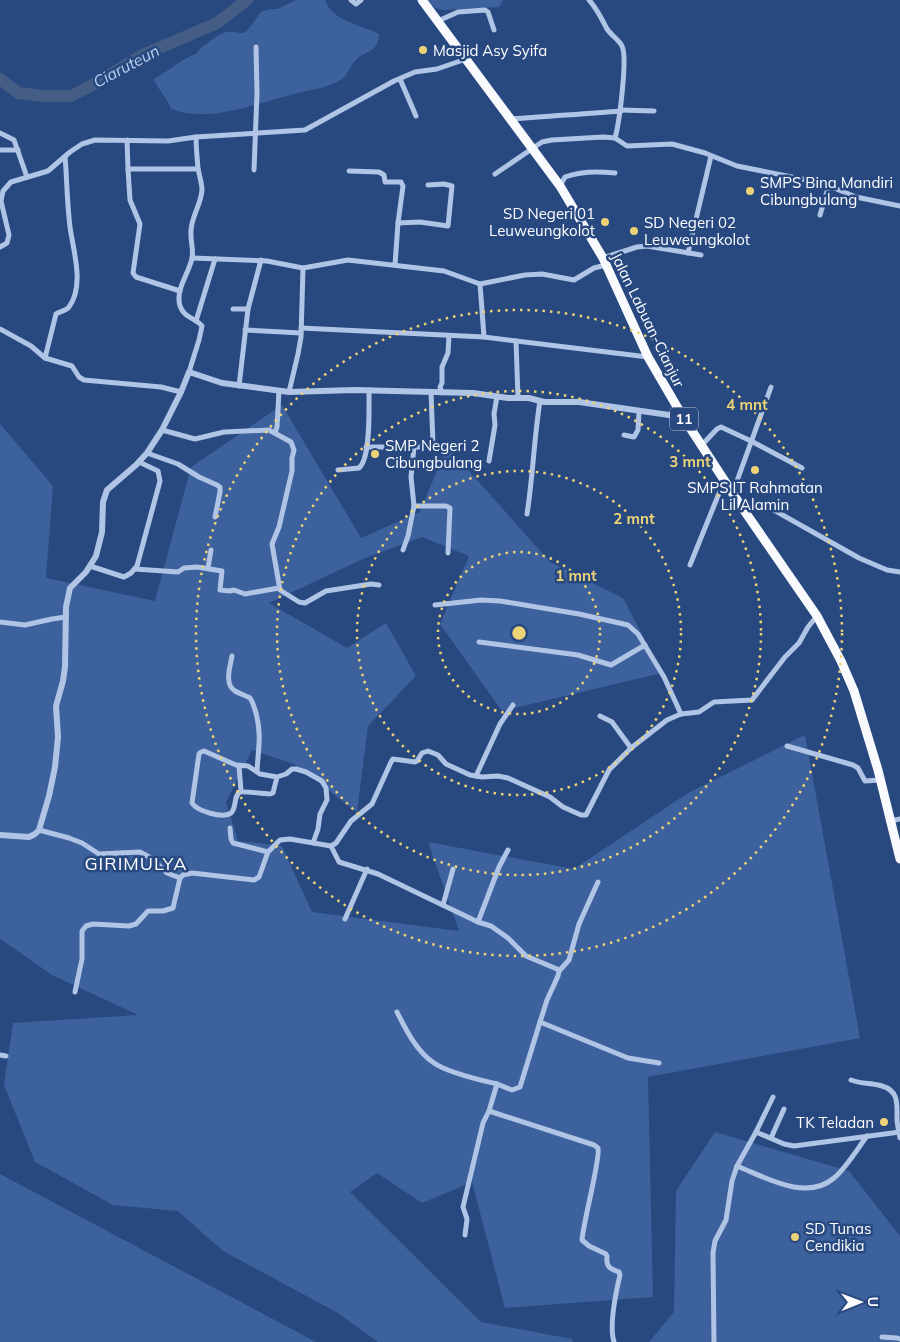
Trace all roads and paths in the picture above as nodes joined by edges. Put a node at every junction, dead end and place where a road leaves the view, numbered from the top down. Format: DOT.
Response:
graph roads {
  1 [pos="351,0"];
  2 [pos="362,0"];
  3 [pos="422,0"];
  4 [pos="589,0"];
  5 [pos="438,21"];
  6 [pos="494,30"];
  7 [pos="256,47"];
  8 [pos="466,59"];
  9 [pos="400,79"];
  10 [pos="621,111"];
  11 [pos="654,111"];
  12 [pos="416,116"];
  13 [pos="512,119"];
  14 [pos="0,133"];
  15 [pos="256,133"];
  16 [pos="196,137"];
  17 [pos="615,138"];
  18 [pos="127,140"];
  19 [pos="534,149"];
  20 [pos="0,150"];
  21 [pos="18,150"];
  22 [pos="65,156"];
  23 [pos="711,156"];
  24 [pos="128,169"];
  25 [pos="198,169"];
  26 [pos="254,170"];
  27 [pos="349,170"];
  28 [pos="615,173"];
  29 [pos="496,174"];
  30 [pos="27,177"];
  31 [pos="428,185"];
  32 [pos="829,185"];
  33 [pos="560,186"];
  34 [pos="900,206"];
  35 [pos="820,215"];
  36 [pos="398,223"];
  37 [pos="0,247"];
  38 [pos="688,254"];
  39 [pos="701,255"];
  40 [pos="192,258"];
  41 [pos="215,259"];
  42 [pos="261,260"];
  43 [pos="604,261"];
  44 [pos="395,265"];
  45 [pos="303,268"];
  46 [pos="480,284"];
  47 [pos="180,292"];
  48 [pos="233,309"];
  49 [pos="248,309"];
  50 [pos="196,321"];
  51 [pos="0,329"];
  52 [pos="245,330"];
  53 [pos="301,330"];
  54 [pos="449,336"];
  55 [pos="484,337"];
  56 [pos="516,341"];
  57 [pos="648,357"];
  58 [pos="45,358"];
  59 [pos="189,372"];
  60 [pos="239,386"];
  61 [pos="771,387"];
  62 [pos="369,390"];
  63 [pos="279,391"];
  64 [pos="181,392"];
  65 [pos="289,392"];
  66 [pos="431,392"];
  67 [pos="442,393"];
  68 [pos="497,396"];
  69 [pos="518,398"];
  70 [pos="540,401"];
  71 [pos="639,412"];
  72 [pos="682,417"];
  73 [pos="162,430"];
  74 [pos="275,433"];
  75 [pos="624,435"];
  76 [pos="751,441"];
  77 [pos="414,446"];
  78 [pos="701,446"];
  79 [pos="366,447"];
  80 [pos="147,453"];
  81 [pos="489,461"];
  82 [pos="139,462"];
  83 [pos="802,468"];
  84 [pos="338,470"];
  85 [pos="724,481"];
  86 [pos="733,493"];
  87 [pos="414,506"];
  88 [pos="741,506"];
  89 [pos="527,514"];
  90 [pos="215,517"];
  91 [pos="211,550"];
  92 [pos="403,550"];
  93 [pos="448,553"];
  94 [pos="690,565"];
  95 [pos="90,566"];
  96 [pos="208,568"];
  97 [pos="135,569"];
  98 [pos="900,572"];
  99 [pos="379,585"];
  100 [pos="279,588"];
  101 [pos="435,605"];
  102 [pos="817,616"];
  103 [pos="66,617"];
  104 [pos="0,622"];
  105 [pos="479,642"];
  106 [pos="645,645"];
  107 [pos="232,656"];
  108 [pos="513,705"];
  109 [pos="681,714"];
  110 [pos="600,716"];
  111 [pos="787,746"];
  112 [pos="631,748"];
  113 [pos="239,766"];
  114 [pos="258,772"];
  115 [pos="476,776"];
  116 [pos="277,777"];
  117 [pos="879,780"];
  118 [pos="241,792"];
  119 [pos="900,818"];
  120 [pos="889,821"];
  121 [pos="230,828"];
  122 [pos="39,830"];
  123 [pos="0,835"];
  124 [pos="313,843"];
  125 [pos="331,846"];
  126 [pos="508,850"];
  127 [pos="268,852"];
  128 [pos="900,859"];
  129 [pos="366,869"];
  130 [pos="453,869"];
  131 [pos="180,878"];
  132 [pos="598,882"];
  133 [pos="443,905"];
  134 [pos="345,919"];
  135 [pos="478,922"];
  136 [pos="558,971"];
  137 [pos="75,992"];
  138 [pos="397,1012"];
  139 [pos="540,1022"];
  140 [pos="659,1063"];
  141 [pos="851,1080"];
  142 [pos="497,1084"];
  143 [pos="773,1097"];
  144 [pos="784,1109"];
  145 [pos="489,1111"];
  146 [pos="756,1132"];
  147 [pos="900,1134"];
  148 [pos="867,1136"];
  149 [pos="771,1138"];
  150 [pos="737,1166"];
  151 [pos="465,1235"];
  152 [pos="882,1337"];
  153 [pos="900,1339"];
  154 [pos="614,1342"];
  155 [pos="714,1342"];
  1 -- 2 [label="street"];
  3 -- 5 [label="highway, Jalan Labuan-Cianjur / 11"];
  4 -- 10 [label="street"];
  5 -- 6 [label="street"];
  5 -- 8 [label="highway, Jalan Labuan-Cianjur / 11"];
  7 -- 15 [label="street"];
  8 -- 9 [label="street"];
  8 -- 13 [label="highway, Jalan Labuan-Cianjur / 11"];
  9 -- 12 [label="street"];
  9 -- 15 [label="street"];
  10 -- 11 [label="street"];
  10 -- 13 [label="street"];
  10 -- 17 [label="street"];
  13 -- 19 [label="highway, Jalan Labuan-Cianjur / 11"];
  14 -- 21 [label="street"];
  15 -- 16 [label="street"];
  15 -- 26 [label="street"];
  16 -- 18 [label="street"];
  16 -- 25 [label="street"];
  17 -- 19 [label="street"];
  17 -- 23 [label="street"];
  18 -- 22 [label="street"];
  18 -- 24 [label="street"];
  19 -- 29 [label="street"];
  19 -- 33 [label="highway, Jalan Labuan-Cianjur / 11"];
  20 -- 21 [label="street"];
  21 -- 30 [label="street"];
  22 -- 30 [label="street"];
  22 -- 58 [label="street"];
  23 -- 32 [label="street"];
  23 -- 38 [label="street"];
  24 -- 25 [label="street"];
  24 -- 47 [label="street"];
  25 -- 40 [label="street"];
  27 -- 36 [label="street"];
  28 -- 33 [label="street"];
  30 -- 37 [label="street"];
  31 -- 36 [label="street"];
  32 -- 34 [label="street"];
  32 -- 35 [label="street"];
  33 -- 43 [label="highway, Jalan Labuan-Cianjur / 11"];
  36 -- 44 [label="street"];
  38 -- 39 [label="street"];
  38 -- 43 [label="street"];
  40 -- 41 [label="street"];
  40 -- 47 [label="street"];
  41 -- 42 [label="street"];
  41 -- 50 [label="street"];
  42 -- 45 [label="street"];
  42 -- 49 [label="street"];
  43 -- 46 [label="street"];
  43 -- 57 [label="highway, Jalan Labuan-Cianjur / 11"];
  44 -- 45 [label="street"];
  44 -- 46 [label="street"];
  45 -- 53 [label="street"];
  46 -- 55 [label="street"];
  47 -- 50 [label="street"];
  48 -- 49 [label="street"];
  49 -- 52 [label="street"];
  50 -- 59 [label="street"];
  51 -- 58 [label="street"];
  52 -- 53 [label="street"];
  52 -- 60 [label="street"];
  53 -- 54 [label="street"];
  53 -- 65 [label="street"];
  54 -- 55 [label="street"];
  54 -- 67 [label="street"];
  55 -- 56 [label="street"];
  56 -- 57 [label="street"];
  56 -- 69 [label="street"];
  57 -- 72 [label="highway, Jalan Labuan-Cianjur / 11"];
  58 -- 64 [label="street"];
  59 -- 60 [label="street"];
  59 -- 64 [label="street"];
  60 -- 63 [label="street"];
  61 -- 76 [label="street"];
  62 -- 65 [label="street"];
  62 -- 66 [label="street"];
  62 -- 79 [label="street"];
  63 -- 65 [label="street"];
  63 -- 74 [label="street"];
  64 -- 73 [label="street"];
  66 -- 67 [label="street"];
  66 -- 77 [label="street"];
  67 -- 68 [label="street"];
  68 -- 69 [label="street"];
  68 -- 81 [label="street"];
  69 -- 70 [label="street"];
  70 -- 71 [label="street"];
  70 -- 89 [label="street"];
  71 -- 72 [label="street"];
  71 -- 75 [label="street"];
  72 -- 78 [label="highway, Jalan Labuan-Cianjur / 11"];
  73 -- 74 [label="street"];
  73 -- 80 [label="street"];
  74 -- 100 [label="street"];
  76 -- 78 [label="street"];
  76 -- 83 [label="street"];
  76 -- 86 [label="street"];
  77 -- 79 [label="street"];
  77 -- 87 [label="street"];
  78 -- 85 [label="highway, Jalan Labuan-Cianjur / 11"];
  79 -- 84 [label="street"];
  80 -- 82 [label="street"];
  80 -- 90 [label="street"];
  82 -- 95 [label="street"];
  82 -- 97 [label="street"];
  85 -- 86 [label="highway, Jalan Labuan-Cianjur / 11"];
  85 -- 94 [label="street"];
  86 -- 88 [label="highway, Jalan Labuan-Cianjur / 11"];
  87 -- 92 [label="street"];
  87 -- 93 [label="street"];
  88 -- 98 [label="street"];
  88 -- 102 [label="highway, Jalan Labuan-Cianjur / 11"];
  91 -- 96 [label="street"];
  95 -- 97 [label="street"];
  95 -- 103 [label="street"];
  96 -- 97 [label="street"];
  96 -- 100 [label="street"];
  99 -- 100 [label="street"];
  101 -- 106 [label="street"];
  102 -- 109 [label="street"];
  102 -- 117 [label="highway, Jalan Labuan-Cianjur / 11"];
  103 -- 104 [label="street"];
  103 -- 122 [label="street"];
  105 -- 106 [label="street"];
  106 -- 109 [label="street"];
  107 -- 114 [label="street"];
  108 -- 115 [label="street"];
  109 -- 112 [label="street"];
  110 -- 112 [label="street"];
  111 -- 117 [label="street"];
  112 -- 115 [label="street"];
  113 -- 114 [label="street"];
  113 -- 118 [label="street"];
  113 -- 118 [label="street"];
  114 -- 116 [label="street"];
  115 -- 125 [label="street"];
  116 -- 118 [label="street"];
  116 -- 124 [label="street"];
  117 -- 120 [label="highway, Jalan Labuan-Cianjur / 11"];
  119 -- 120 [label="street"];
  120 -- 128 [label="highway, Jalan Labuan-Cianjur / 11"];
  121 -- 127 [label="street"];
  122 -- 123 [label="street"];
  122 -- 131 [label="street"];
  124 -- 125 [label="street"];
  124 -- 127 [label="street"];
  125 -- 129 [label="street"];
  126 -- 135 [label="street"];
  127 -- 131 [label="street"];
  129 -- 133 [label="street"];
  129 -- 134 [label="street"];
  130 -- 133 [label="street"];
  131 -- 137 [label="street"];
  132 -- 136 [label="street"];
  133 -- 135 [label="street"];
  135 -- 136 [label="street"];
  136 -- 139 [label="street"];
  138 -- 142 [label="street"];
  139 -- 140 [label="street"];
  139 -- 142 [label="street"];
  141 -- 147 [label="street"];
  142 -- 145 [label="street"];
  143 -- 146 [label="street"];
  144 -- 149 [label="street"];
  145 -- 151 [label="street"];
  145 -- 154 [label="street"];
  146 -- 149 [label="street"];
  146 -- 150 [label="street"];
  147 -- 148 [label="street"];
  148 -- 149 [label="street"];
  148 -- 150 [label="street"];
  150 -- 155 [label="street"];
  152 -- 153 [label="street"];
}
